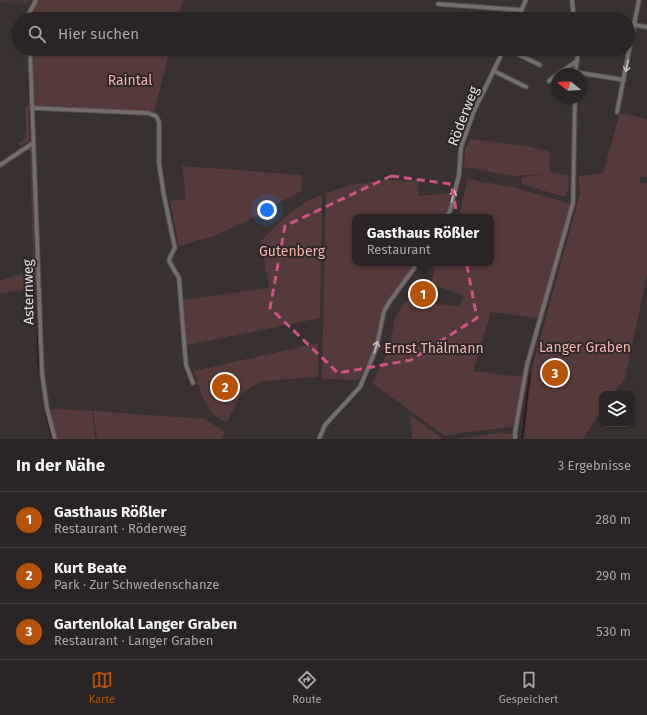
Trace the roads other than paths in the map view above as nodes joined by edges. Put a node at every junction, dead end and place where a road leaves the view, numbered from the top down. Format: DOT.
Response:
graph roads {
  1 [pos="36,0"];
  2 [pos="526,0"];
  3 [pos="572,0"];
  4 [pos="639,0"];
  5 [pos="438,4"];
  6 [pos="522,10"];
  7 [pos="30,12"];
  8 [pos="573,12"];
  9 [pos="635,25"];
  10 [pos="647,27"];
  11 [pos="30,56"];
  12 [pos="502,56"];
  13 [pos="521,56"];
  14 [pos="577,56"];
  15 [pos="629,56"];
  16 [pos="577,61"];
  17 [pos="540,65"];
  18 [pos="568,68"];
  19 [pos="576,68"];
  20 [pos="494,71"];
  21 [pos="587,75"];
  22 [pos="624,80"];
  23 [pos="526,87"];
  24 [pos="575,104"];
  25 [pos="32,108"];
  26 [pos="616,112"];
  27 [pos="33,143"];
  28 [pos="0,165"];
  29 [pos="448,214"];
  30 [pos="416,266"];
  31 [pos="194,383"];
  32 [pos="55,439"];
  33 [pos="319,439"];
  34 [pos="515,439"];
  1 -- 7 [label="street"];
  2 -- 6 [label="street"];
  3 -- 8 [label="street"];
  4 -- 9 [label="street"];
  5 -- 6 [label="street"];
  9 -- 10 [label="street"];
  11 -- 25 [label="street, Asternweg"];
  12 -- 20 [label="street, Röderweg"];
  13 -- 17 [label="street, Röderweg"];
  14 -- 16 [label="street"];
  15 -- 22 [label="street, one-way"];
  16 -- 18 [label="street"];
  16 -- 19 [label="street"];
  20 -- 23 [label="street"];
  29 -- 20 [label="street, Röderweg, one-way"];
  21 -- 22 [label="street"];
  22 -- 26 [label="street"];
  24 -- 34 [label="street"];
  25 -- 27 [label="street, Asternweg"];
  25 -- 31 [label="street"];
  27 -- 28 [label="street"];
  27 -- 32 [label="street, Asternweg"];
  33 -- 30 [label="street, one-way"];
}
